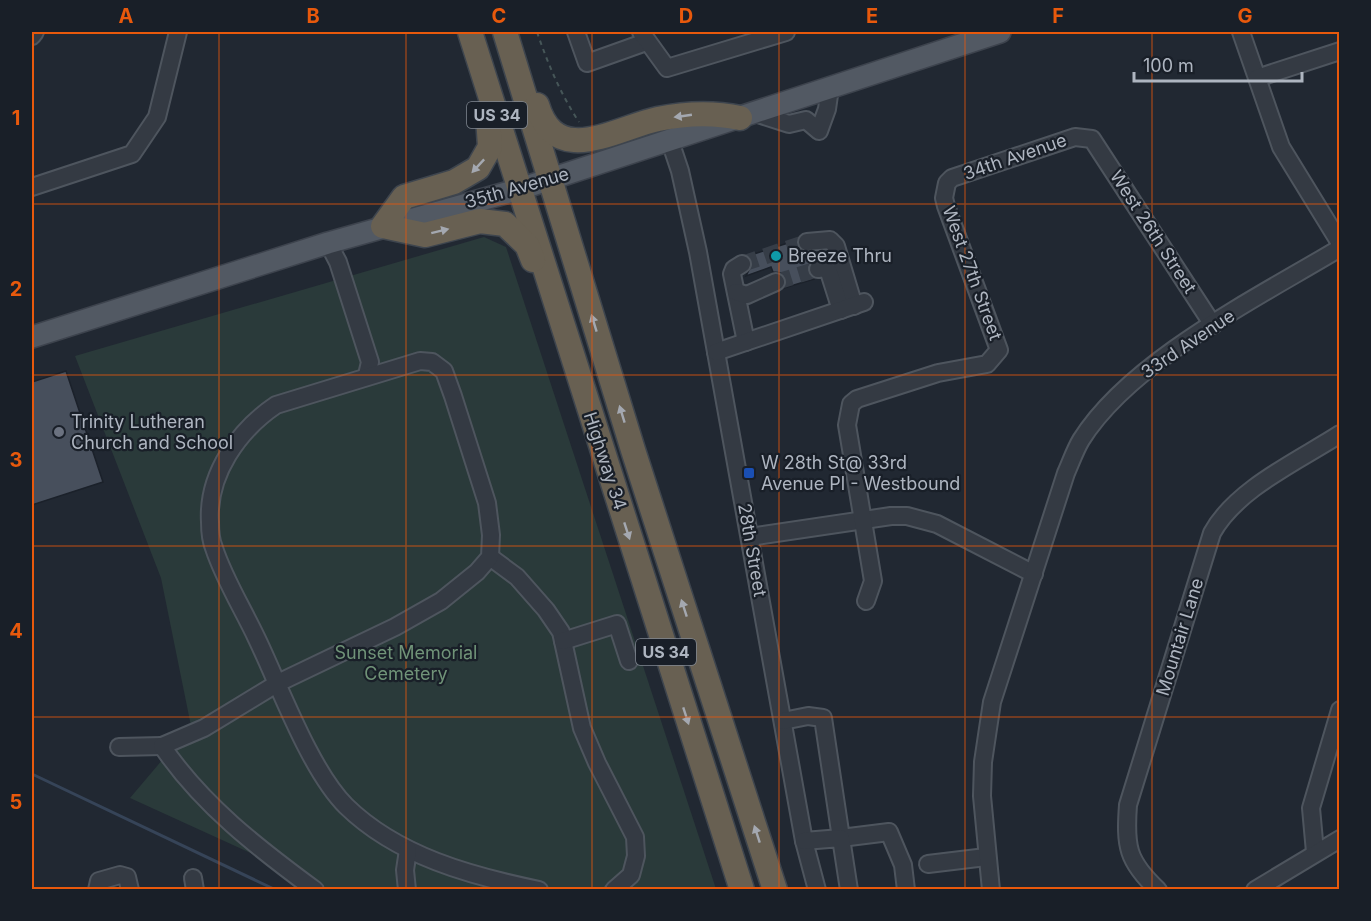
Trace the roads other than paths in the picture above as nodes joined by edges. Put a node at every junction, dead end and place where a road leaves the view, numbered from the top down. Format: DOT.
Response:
graph roads {
  1 [pos="35,32"];
  2 [pos="178,32"];
  3 [pos="464,32"];
  4 [pos="470,32"];
  5 [pos="505,32"];
  6 [pos="514,32"];
  7 [pos="576,32"];
  8 [pos="999,32"];
  9 [pos="1241,32"];
  10 [pos="776,33"];
  11 [pos="32,36"];
  12 [pos="644,37"];
  13 [pos="1340,51"];
  14 [pos="1257,78"];
  15 [pos="830,88"];
  16 [pos="748,115"];
  17 [pos="1092,139"];
  18 [pos="670,141"];
  19 [pos="549,180"];
  20 [pos="32,187"];
  21 [pos="520,189"];
  22 [pos="944,190"];
  23 [pos="383,226"];
  24 [pos="807,242"];
  25 [pos="328,243"];
  26 [pos="1340,246"];
  27 [pos="742,264"];
  28 [pos="818,269"];
  29 [pos="776,282"];
  30 [pos="736,292"];
  31 [pos="853,306"];
  32 [pos="560,322"];
  33 [pos="1213,325"];
  34 [pos="32,337"];
  35 [pos="746,342"];
  36 [pos="716,352"];
  37 [pos="367,375"];
  38 [pos="1340,435"];
  39 [pos="863,520"];
  40 [pos="750,537"];
  41 [pos="490,558"];
  42 [pos="1034,574"];
  43 [pos="866,601"];
  44 [pos="563,641"];
  45 [pos="629,661"];
  46 [pos="278,683"];
  47 [pos="1340,710"];
  48 [pos="783,721"];
  49 [pos="162,746"];
  50 [pos="119,747"];
  51 [pos="841,838"];
  52 [pos="1340,839"];
  53 [pos="804,841"];
  54 [pos="408,850"];
  55 [pos="1315,852"];
  56 [pos="986,857"];
  57 [pos="928,864"];
  58 [pos="96,890"];
  59 [pos="130,890"];
  60 [pos="315,890"];
  61 [pos="407,890"];
  62 [pos="539,890"];
  63 [pos="614,890"];
  64 [pos="742,890"];
  65 [pos="776,890"];
  66 [pos="817,890"];
  67 [pos="849,890"];
  68 [pos="906,890"];
  69 [pos="991,890"];
  70 [pos="1158,890"];
  71 [pos="1255,890"];
  1 -- 11 [label="street"];
  2 -- 20 [label="street"];
  3 -- 23 [label="highway, one-way"];
  4 -- 21 [label="highway, Highway 34 / US 34"];
  5 -- 19 [label="highway, Highway 34 / US 34"];
  16 -- 6 [label="highway, one-way"];
  7 -- 12 [label="street"];
  8 -- 15 [label="main road, 35th Avenue"];
  9 -- 14 [label="street"];
  10 -- 12 [label="street"];
  13 -- 14 [label="street"];
  14 -- 26 [label="street"];
  15 -- 16 [label="main road, 35th Avenue"];
  15 -- 16 [label="street"];
  16 -- 18 [label="main road, 35th Avenue"];
  17 -- 22 [label="street, 34th Avenue"];
  17 -- 33 [label="street, West 26th Street"];
  18 -- 19 [label="main road, 35th Avenue"];
  18 -- 36 [label="street, 28th Street"];
  19 -- 21 [label="main road, 35th Avenue"];
  65 -- 19 [label="highway, Highway 34 / US 34, one-way"];
  21 -- 23 [label="main road, 35th Avenue"];
  21 -- 32 [label="highway, Highway 34 / US 34"];
  22 -- 39 [label="street, West 27th Street"];
  23 -- 25 [label="main road, 35th Avenue"];
  23 -- 32 [label="highway, one-way"];
  24 -- 31 [label="street"];
  25 -- 34 [label="main road, 35th Avenue"];
  25 -- 37 [label="street"];
  26 -- 33 [label="street, 33rd Avenue"];
  27 -- 30 [label="street"];
  28 -- 31 [label="street"];
  29 -- 30 [label="street"];
  30 -- 35 [label="street"];
  31 -- 35 [label="street"];
  32 -- 64 [label="highway, Highway 34 / US 34, one-way"];
  33 -- 42 [label="street, 33rd Avenue"];
  35 -- 36 [label="street"];
  36 -- 40 [label="street, 28th Street"];
  37 -- 41 [label="street"];
  37 -- 46 [label="street"];
  38 -- 70 [label="street, Mountair Lane"];
  39 -- 40 [label="street"];
  39 -- 42 [label="street"];
  39 -- 43 [label="street"];
  40 -- 48 [label="street, 28th Street"];
  41 -- 44 [label="street"];
  41 -- 46 [label="street"];
  42 -- 56 [label="street, 33rd Avenue"];
  44 -- 45 [label="street"];
  44 -- 63 [label="street"];
  46 -- 49 [label="street"];
  46 -- 54 [label="street"];
  47 -- 55 [label="street"];
  48 -- 51 [label="street"];
  48 -- 53 [label="street, 28th Street"];
  49 -- 50 [label="street"];
  49 -- 60 [label="street"];
  51 -- 53 [label="street"];
  51 -- 67 [label="street"];
  51 -- 68 [label="street"];
  52 -- 55 [label="street"];
  53 -- 66 [label="street, 28th Street"];
  54 -- 61 [label="street"];
  54 -- 62 [label="street"];
  55 -- 71 [label="street"];
  56 -- 57 [label="street"];
  56 -- 69 [label="street, 33rd Avenue"];
  58 -- 59 [label="street"];
}
